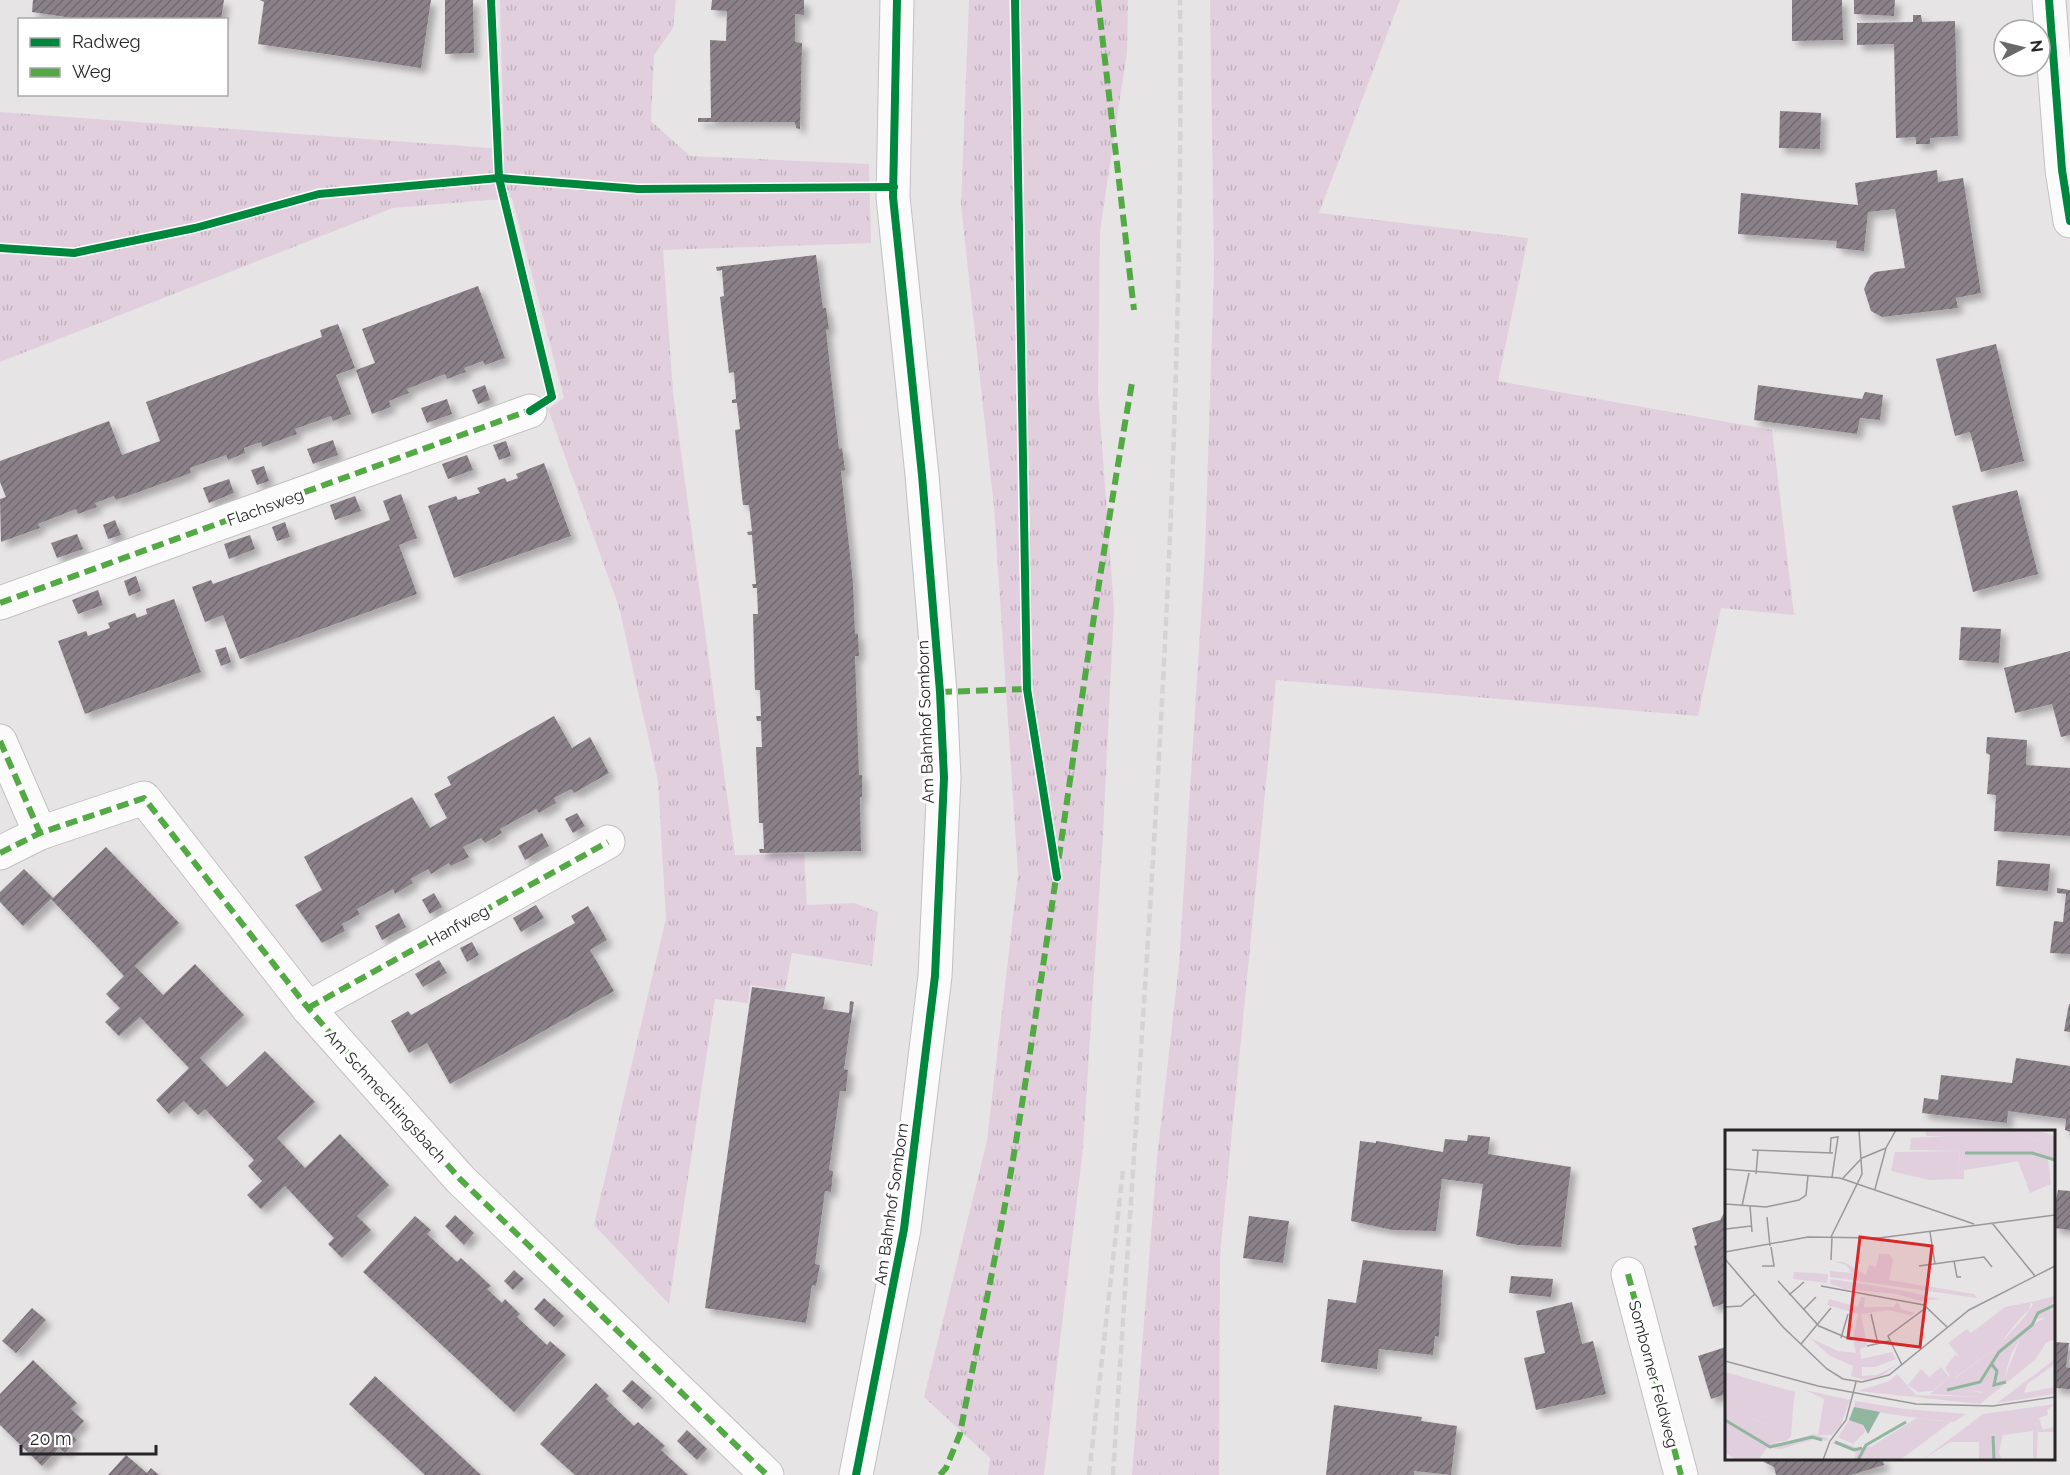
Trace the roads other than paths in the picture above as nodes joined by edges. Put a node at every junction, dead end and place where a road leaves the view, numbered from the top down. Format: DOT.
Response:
graph roads {
  1 [pos="897,0"];
  2 [pos="2049,0"];
  3 [pos="2070,221"];
  4 [pos="530,411"];
  5 [pos="0,603"];
  6 [pos="0,741"];
  7 [pos="40,833"];
  8 [pos="608,842"];
  9 [pos="0,853"];
  10 [pos="308,1008"];
  11 [pos="1628,1274"];
  12 [pos="767,1475"];
  13 [pos="856,1475"];
  14 [pos="1681,1475"];
  1 -- 13 [label="street, Am Bahnhof Somborn"];
  2 -- 3 [label="street"];
  4 -- 5 [label="street, Flachsweg"];
  6 -- 7 [label="street"];
  7 -- 9 [label="street, Am Schmechtingsbach"];
  7 -- 10 [label="street, Am Schmechtingsbach"];
  8 -- 10 [label="street, Hanfweg"];
  10 -- 12 [label="street, Am Schmechtingsbach"];
  11 -- 14 [label="street, Somborner Feldweg"];
}
